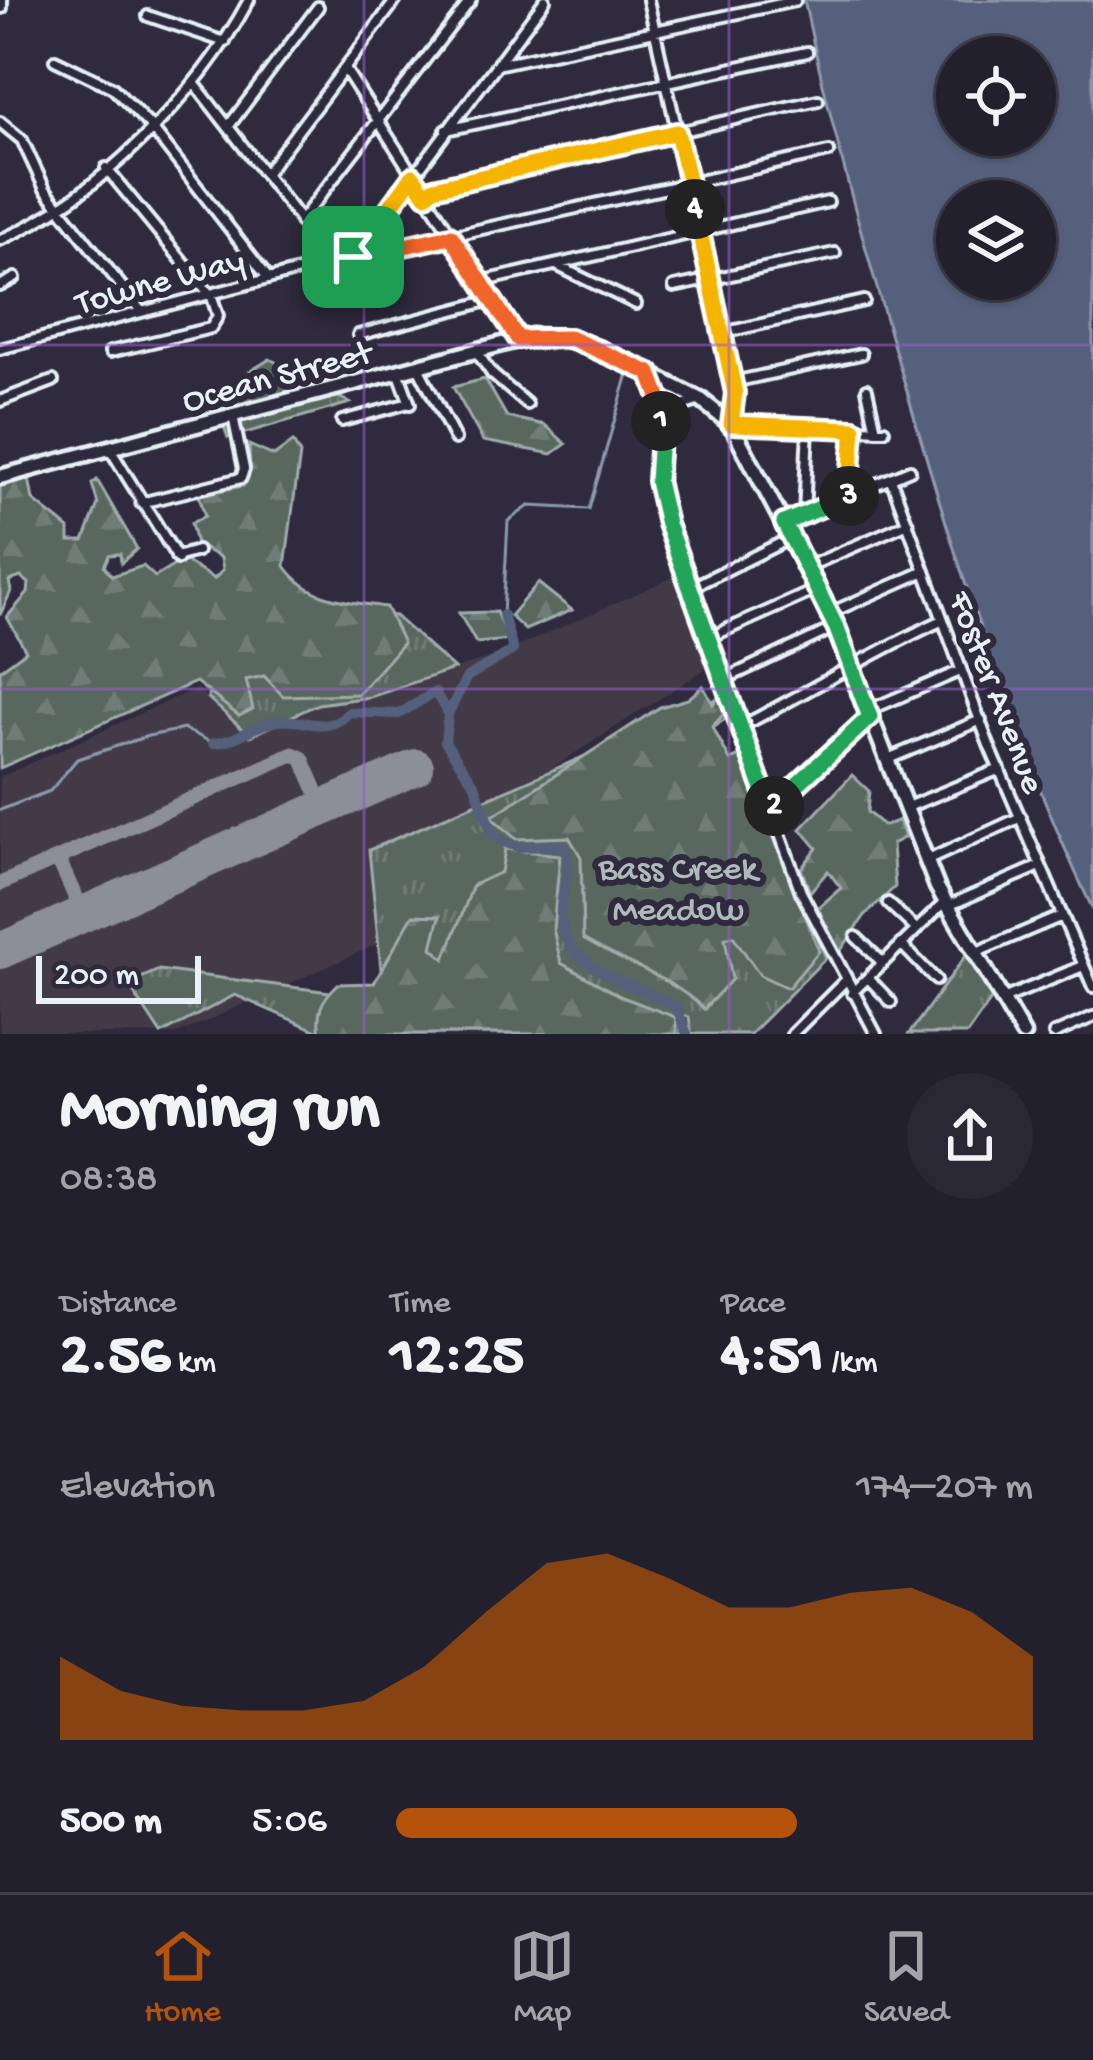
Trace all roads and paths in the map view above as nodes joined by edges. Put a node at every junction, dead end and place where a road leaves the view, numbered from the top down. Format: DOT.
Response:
graph roads {
  1 [pos="249,0"];
  2 [pos="396,0"];
  3 [pos="471,0"];
  4 [pos="545,0"];
  5 [pos="648,0"];
  6 [pos="795,1"];
  7 [pos="319,8"];
  8 [pos="148,16"];
  9 [pos="655,32"];
  10 [pos="225,41"];
  11 [pos="807,52"];
  12 [pos="55,60"];
  13 [pos="495,65"];
  14 [pos="345,69"];
  15 [pos="666,82"];
  16 [pos="194,83"];
  17 [pos="818,100"];
  18 [pos="0,122"];
  19 [pos="378,122"];
  20 [pos="228,127"];
  21 [pos="152,128"];
  22 [pos="446,130"];
  23 [pos="677,132"];
  24 [pos="829,152"];
  25 [pos="106,168"];
  26 [pos="265,174"];
  27 [pos="413,176"];
  28 [pos="689,183"];
  29 [pos="426,195"];
  30 [pos="828,202"];
  31 [pos="58,207"];
  32 [pos="301,223"];
  33 [pos="699,231"];
  34 [pos="451,236"];
  35 [pos="0,240"];
  36 [pos="835,253"];
  37 [pos="353,257"];
  38 [pos="333,262"];
  39 [pos="555,264"];
  40 [pos="15,278"];
  41 [pos="268,278"];
  42 [pos="711,281"];
  43 [pos="480,282"];
  44 [pos="0,286"];
  45 [pos="674,287"];
  46 [pos="207,294"];
  47 [pos="492,300"];
  48 [pos="864,301"];
  49 [pos="636,304"];
  50 [pos="142,311"];
  51 [pos="722,333"];
  52 [pos="358,335"];
  53 [pos="518,339"];
  54 [pos="0,349"];
  55 [pos="475,350"];
  56 [pos="110,352"];
  57 [pos="861,354"];
  58 [pos="417,366"];
  59 [pos="398,371"];
  60 [pos="650,373"];
  61 [pos="53,381"];
  62 [pos="733,382"];
  63 [pos="867,389"];
  64 [pos="0,400"];
  65 [pos="701,400"];
  66 [pos="527,404"];
  67 [pos="662,412"];
  68 [pos="233,416"];
  69 [pos="342,422"];
  70 [pos="731,424"];
  71 [pos="808,427"];
  72 [pos="854,429"];
  73 [pos="455,439"];
  74 [pos="109,448"];
  75 [pos="910,470"];
  76 [pos="0,477"];
  77 [pos="890,479"];
  78 [pos="853,495"];
  79 [pos="141,503"];
  80 [pos="804,515"];
  81 [pos="784,523"];
  82 [pos="908,523"];
  83 [pos="792,538"];
  84 [pos="197,551"];
  85 [pos="807,567"];
  86 [pos="925,571"];
  87 [pos="690,587"];
  88 [pos="818,589"];
  89 [pos="833,620"];
  90 [pos="943,620"];
  91 [pos="708,638"];
  92 [pos="853,665"];
  93 [pos="961,671"];
  94 [pos="723,680"];
  95 [pos="869,713"];
  96 [pos="980,720"];
  97 [pos="740,727"];
  98 [pos="886,759"];
  99 [pos="1000,769"];
  100 [pos="904,808"];
  101 [pos="770,809"];
  102 [pos="1021,817"];
  103 [pos="925,861"];
  104 [pos="1041,866"];
  105 [pos="888,903"];
  106 [pos="947,904"];
  107 [pos="1062,916"];
  108 [pos="916,929"];
  109 [pos="856,937"];
  110 [pos="901,944"];
  111 [pos="975,952"];
  112 [pos="883,963"];
  113 [pos="1084,965"];
  114 [pos="868,978"];
  115 [pos="845,980"];
  116 [pos="936,980"];
  117 [pos="1093,987"];
  118 [pos="852,993"];
  119 [pos="1003,1000"];
  120 [pos="891,1002"];
  121 [pos="1093,1017"];
  122 [pos="792,1034"];
  123 [pos="876,1034"];
  124 [pos="1023,1034"];
  125 [pos="1054,1034"];
  1 -- 10 [label="street"];
  2 -- 14 [label="street"];
  3 -- 19 [label="street"];
  4 -- 13 [label="street"];
  5 -- 9 [label="street"];
  6 -- 9 [label="street"];
  7 -- 20 [label="street"];
  8 -- 10 [label="street"];
  9 -- 13 [label="street"];
  9 -- 15 [label="street"];
  10 -- 16 [label="street"];
  11 -- 15 [label="street"];
  12 -- 21 [label="street"];
  13 -- 22 [label="street"];
  14 -- 19 [label="street"];
  14 -- 26 [label="street"];
  15 -- 22 [label="street"];
  15 -- 23 [label="street"];
  16 -- 20 [label="street"];
  16 -- 21 [label="street"];
  17 -- 23 [label="street"];
  18 -- 31 [label="street"];
  19 -- 27 [label="street"];
  19 -- 32 [label="street"];
  20 -- 26 [label="street"];
  21 -- 25 [label="street"];
  21 -- 41 [label="street"];
  22 -- 27 [label="street"];
  23 -- 28 [label="street"];
  23 -- 29 [label="street"];
  24 -- 28 [label="street, Towne Way"];
  25 -- 31 [label="street"];
  25 -- 46 [label="street"];
  26 -- 32 [label="street"];
  27 -- 29 [label="street"];
  27 -- 37 [label="street"];
  28 -- 33 [label="street"];
  28 -- 34 [label="street, Towne Way"];
  29 -- 34 [label="street"];
  30 -- 33 [label="street"];
  31 -- 35 [label="street"];
  31 -- 50 [label="street"];
  32 -- 38 [label="street"];
  33 -- 39 [label="street"];
  33 -- 42 [label="street"];
  34 -- 37 [label="street, Towne Way"];
  34 -- 43 [label="street"];
  36 -- 42 [label="street"];
  37 -- 38 [label="street, Towne Way"];
  38 -- 41 [label="street, Towne Way"];
  39 -- 43 [label="street"];
  39 -- 49 [label="street"];
  40 -- 44 [label="street"];
  41 -- 46 [label="street, Towne Way"];
  42 -- 45 [label="street"];
  42 -- 51 [label="street"];
  43 -- 47 [label="street"];
  46 -- 50 [label="street, Towne Way"];
  46 -- 56 [label="street"];
  47 -- 52 [label="street"];
  47 -- 53 [label="street"];
  48 -- 51 [label="street"];
  50 -- 54 [label="street, Towne Way"];
  51 -- 62 [label="street"];
  53 -- 55 [label="main road, Ocean Street"];
  53 -- 60 [label="main road, Ocean Street"];
  55 -- 58 [label="main road, Ocean Street"];
  55 -- 66 [label="street"];
  57 -- 62 [label="street"];
  58 -- 59 [label="main road, Ocean Street"];
  58 -- 73 [label="street"];
  59 -- 68 [label="main road, Ocean Street"];
  59 -- 69 [label="street"];
  60 -- 65 [label="main road, Ocean Street"];
  60 -- 67 [label="street"];
  61 -- 64 [label="street"];
  62 -- 70 [label="street"];
  63 -- 72 [label="street"];
  65 -- 67 [label="street"];
  65 -- 70 [label="main road, Ocean Street"];
  67 -- 87 [label="street"];
  68 -- 74 [label="main road, Ocean Street"];
  68 -- 79 [label="street"];
  70 -- 71 [label="street"];
  70 -- 81 [label="main road, Ocean Street"];
  71 -- 72 [label="street"];
  71 -- 80 [label="street"];
  72 -- 78 [label="street"];
  74 -- 76 [label="main road, Ocean Street"];
  74 -- 79 [label="street"];
  75 -- 77 [label="street"];
  77 -- 78 [label="street"];
  77 -- 82 [label="street, Foster Avenue"];
  78 -- 80 [label="street"];
  79 -- 84 [label="street"];
  80 -- 81 [label="street"];
  81 -- 83 [label="main road, Ocean Street"];
  82 -- 85 [label="street"];
  82 -- 86 [label="street, Foster Avenue"];
  83 -- 85 [label="main road, Ocean Street"];
  83 -- 87 [label="street"];
  85 -- 88 [label="main road, Ocean Street"];
  86 -- 89 [label="street"];
  86 -- 90 [label="street, Foster Avenue"];
  87 -- 91 [label="street"];
  88 -- 89 [label="main road, Ocean Street"];
  88 -- 91 [label="street"];
  89 -- 92 [label="main road, Ocean Street"];
  89 -- 94 [label="street"];
  90 -- 92 [label="street"];
  90 -- 93 [label="street, Foster Avenue"];
  91 -- 94 [label="street"];
  92 -- 95 [label="main road, Ocean Street"];
  92 -- 97 [label="street"];
  93 -- 95 [label="street"];
  93 -- 96 [label="street, Foster Avenue"];
  94 -- 97 [label="street"];
  95 -- 98 [label="main road, Ocean Street"];
  95 -- 101 [label="street"];
  96 -- 98 [label="street"];
  96 -- 99 [label="street, Foster Avenue"];
  97 -- 101 [label="street"];
  98 -- 100 [label="main road, Ocean Street"];
  99 -- 100 [label="street"];
  99 -- 102 [label="street, Foster Avenue"];
  100 -- 103 [label="main road, Ocean Street"];
  101 -- 115 [label="street"];
  102 -- 103 [label="street"];
  102 -- 104 [label="street, Foster Avenue"];
  103 -- 106 [label="main road, Ocean Street"];
  104 -- 106 [label="street"];
  104 -- 107 [label="street, Foster Avenue"];
  105 -- 108 [label="street"];
  106 -- 108 [label="street"];
  106 -- 111 [label="main road, Ocean Street"];
  107 -- 111 [label="street"];
  107 -- 113 [label="street, Foster Avenue"];
  108 -- 110 [label="street"];
  109 -- 112 [label="street"];
  110 -- 112 [label="street"];
  110 -- 116 [label="street"];
  111 -- 119 [label="main road, Ocean Street"];
  112 -- 114 [label="street"];
  113 -- 117 [label="street, Foster Avenue"];
  113 -- 119 [label="street"];
  114 -- 118 [label="street"];
  114 -- 120 [label="street"];
  115 -- 118 [label="street"];
  115 -- 122 [label="street"];
  118 -- 123 [label="street"];
  119 -- 124 [label="main road, Ocean Street"];
  121 -- 125 [label="street"];
}
